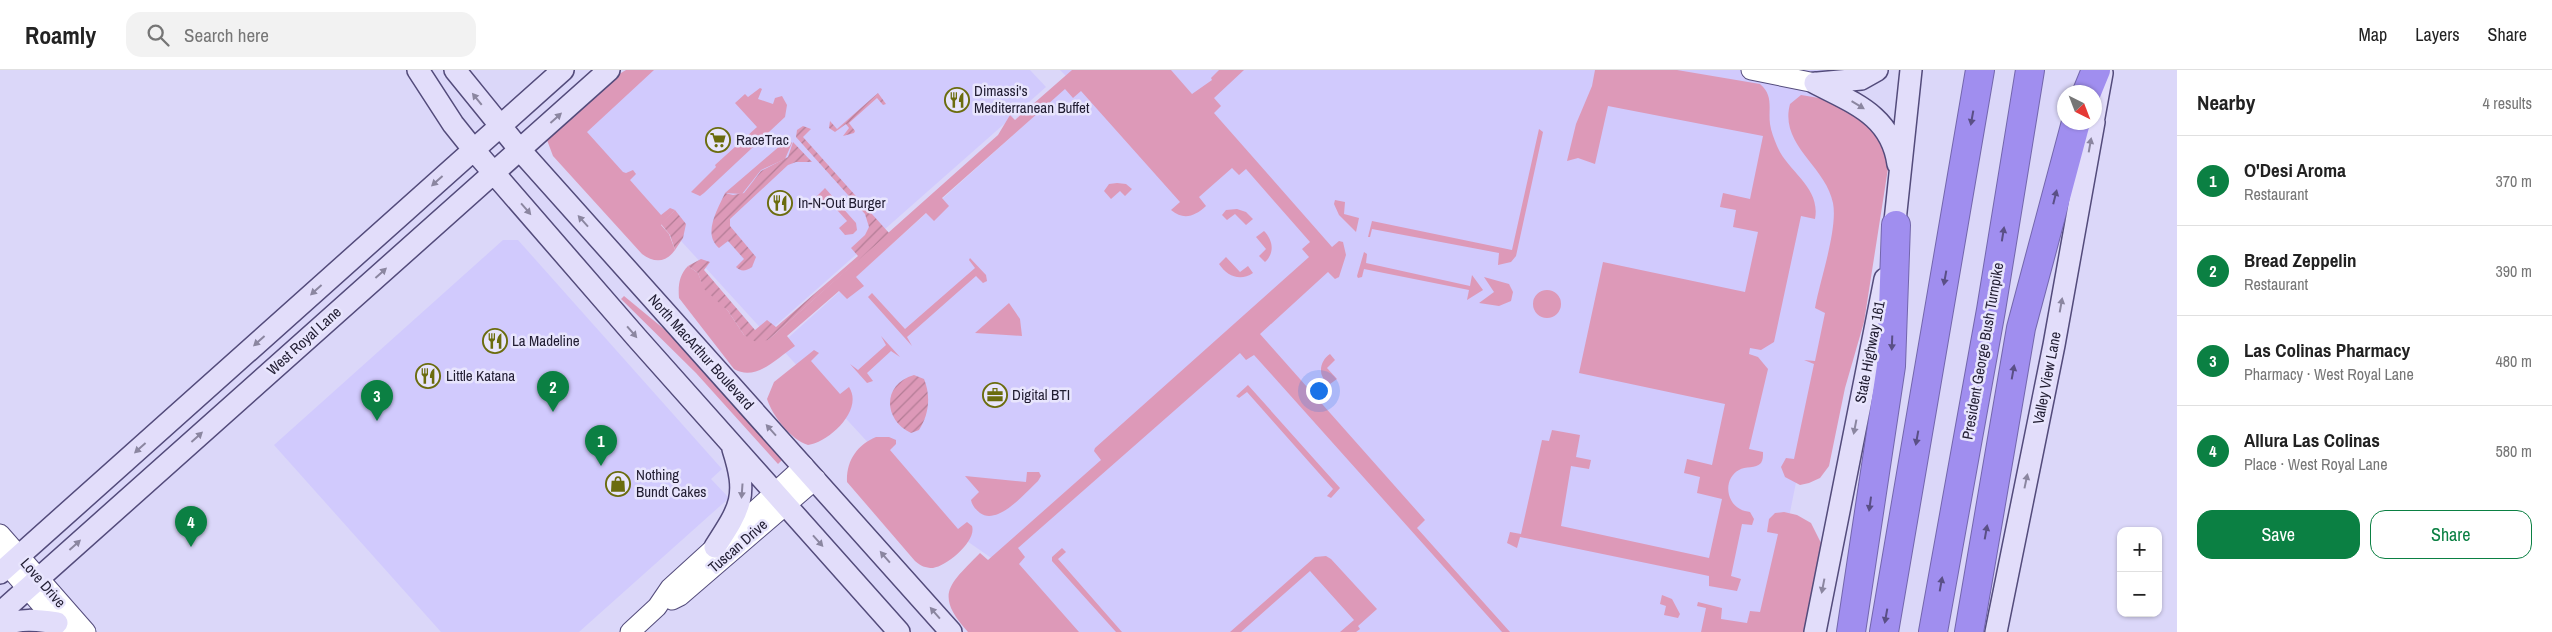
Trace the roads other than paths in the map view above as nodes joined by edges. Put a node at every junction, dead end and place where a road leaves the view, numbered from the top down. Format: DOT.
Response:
graph roads {
  1 [pos="418,70"];
  2 [pos="455,70"];
  3 [pos="563,70"];
  4 [pos="610,70"];
  5 [pos="1751,70"];
  6 [pos="1877,70"];
  7 [pos="1911,70"];
  8 [pos="1980,70"];
  9 [pos="2030,70"];
  10 [pos="2096,70"];
  11 [pos="2103,70"];
  12 [pos="1815,83"];
  13 [pos="2090,85"];
  14 [pos="2100,85"];
  15 [pos="499,127"];
  16 [pos="2074,130"];
  17 [pos="2093,130"];
  18 [pos="474,149"];
  19 [pos="520,150"];
  20 [pos="494,172"];
  21 [pos="1900,188"];
  22 [pos="1896,225"];
  23 [pos="732,444"];
  24 [pos="810,473"];
  25 [pos="780,498"];
  26 [pos="0,534"];
  27 [pos="715,547"];
  28 [pos="7,563"];
  29 [pos="33,583"];
  30 [pos="657,607"];
  31 [pos="0,613"];
  32 [pos="0,626"];
  33 [pos="61,628"];
  34 [pos="86,632"];
  35 [pos="630,632"];
  36 [pos="899,632"];
  37 [pos="951,632"];
  38 [pos="1815,632"];
  39 [pos="1852,632"];
  40 [pos="1884,632"];
  41 [pos="1933,632"];
  42 [pos="1969,632"];
  43 [pos="1996,632"];
  1 -- 18 [label="main road"];
  15 -- 2 [label="main road, North MacArthur Boulevard, one-way"];
  3 -- 15 [label="main road, West Royal Lane"];
  19 -- 4 [label="main road, West Royal Lane, one-way"];
  5 -- 12 [label="street"];
  6 -- 12 [label="main road"];
  7 -- 21 [label="main road, State Highway 161"];
  8 -- 40 [label="highway, one-way"];
  41 -- 9 [label="highway, President George Bush Turnpike, one-way"];
  10 -- 13 [label="highway"];
  11 -- 14 [label="main road"];
  12 -- 21 [label="main road, one-way"];
  15 -- 18 [label="main road, West Royal Lane"];
  15 -- 19 [label="main road, North MacArthur Boulevard"];
  42 -- 16 [label="highway, one-way"];
  43 -- 17 [label="main road, Valley View Lane, one-way"];
  18 -- 20 [label="main road"];
  18 -- 28 [label="main road, West Royal Lane, one-way"];
  19 -- 20 [label="main road, West Royal Lane"];
  24 -- 19 [label="main road, North MacArthur Boulevard, one-way"];
  20 -- 23 [label="main road, one-way"];
  29 -- 20 [label="main road, West Royal Lane, one-way"];
  21 -- 22 [label="main road, State Highway 161"];
  22 -- 38 [label="main road, State Highway 161, one-way"];
  22 -- 39 [label="highway, one-way"];
  23 -- 25 [label="main road"];
  23 -- 27 [label="main road, one-way"];
  24 -- 25 [label="street, Tuscan Drive"];
  37 -- 24 [label="main road, North MacArthur Boulevard, one-way"];
  25 -- 27 [label="street, Tuscan Drive"];
  25 -- 30 [label="street, Tuscan Drive"];
  25 -- 36 [label="main road, one-way"];
  26 -- 28 [label="street, Love Drive"];
  27 -- 30 [label="street, Tuscan Drive"];
  28 -- 29 [label="street, Love Drive"];
  29 -- 31 [label="main road, West Royal Lane"];
  29 -- 33 [label="street, Love Drive"];
  29 -- 34 [label="street, Love Drive"];
  30 -- 35 [label="street, Tuscan Drive"];
  32 -- 33 [label="main road"];
}
